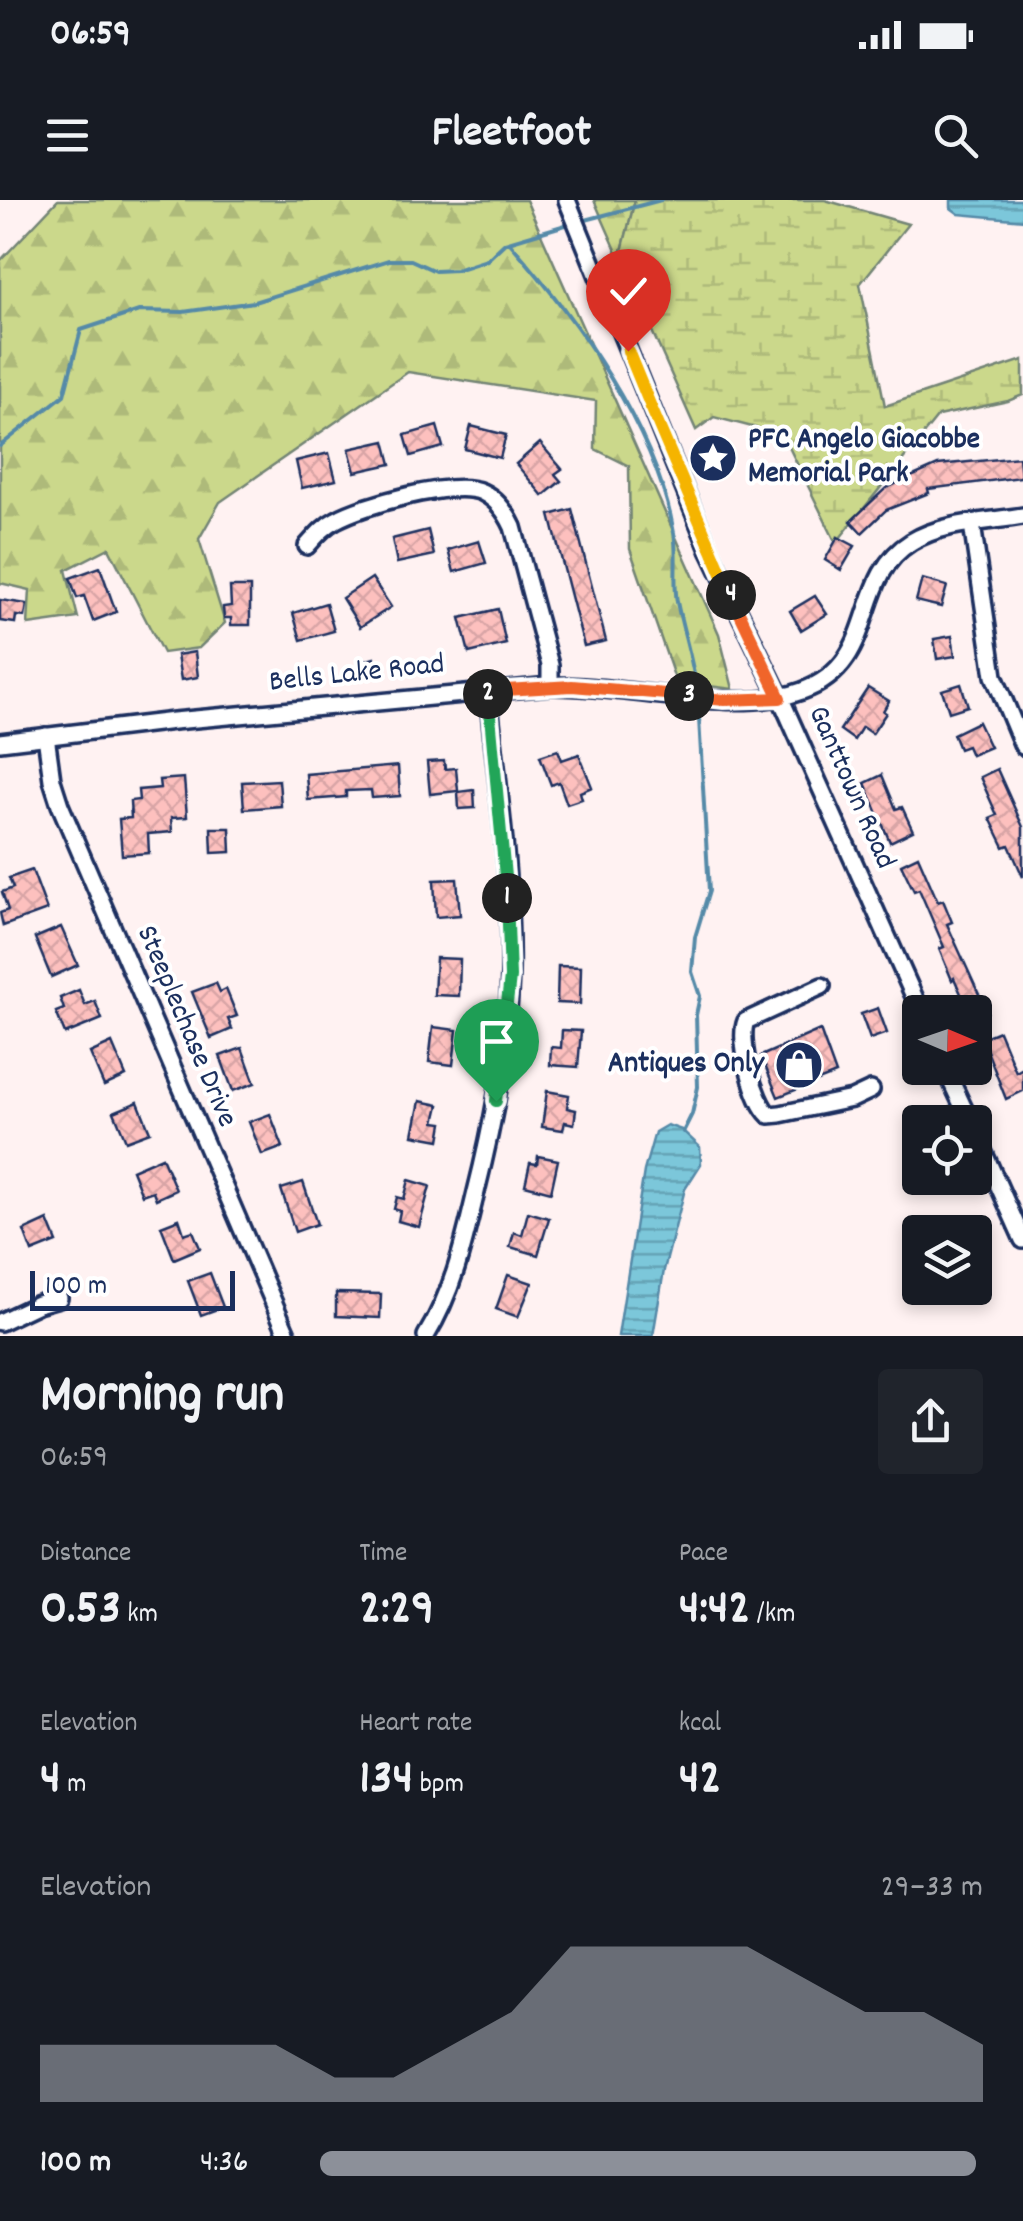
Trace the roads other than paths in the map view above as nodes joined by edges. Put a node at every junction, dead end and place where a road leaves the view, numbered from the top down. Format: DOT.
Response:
graph roads {
  1 [pos="570,207"];
  2 [pos="1023,516"];
  3 [pos="972,524"];
  4 [pos="306,546"];
  5 [pos="550,686"];
  6 [pos="488,691"];
  7 [pos="780,698"];
  8 [pos="46,736"];
  9 [pos="0,742"];
  10 [pos="1023,746"];
  11 [pos="822,986"];
  12 [pos="912,995"];
  13 [pos="871,1090"];
  14 [pos="992,1172"];
  15 [pos="1023,1240"];
  16 [pos="60,1298"];
  17 [pos="0,1322"];
  18 [pos="288,1336"];
  19 [pos="426,1336"];
  1 -- 7 [label="street, Ganttown Road"];
  2 -- 3 [label="street"];
  3 -- 7 [label="street"];
  3 -- 10 [label="street"];
  4 -- 5 [label="street"];
  5 -- 6 [label="street, Bells Lake Road"];
  5 -- 7 [label="street, Bells Lake Road"];
  6 -- 8 [label="street, Bells Lake Road"];
  6 -- 19 [label="street"];
  7 -- 12 [label="street, Ganttown Road"];
  8 -- 9 [label="street, Bells Lake Road"];
  8 -- 18 [label="street, Steeplechase Drive"];
  11 -- 13 [label="street"];
  14 -- 15 [label="street"];
  16 -- 17 [label="street"];
}
